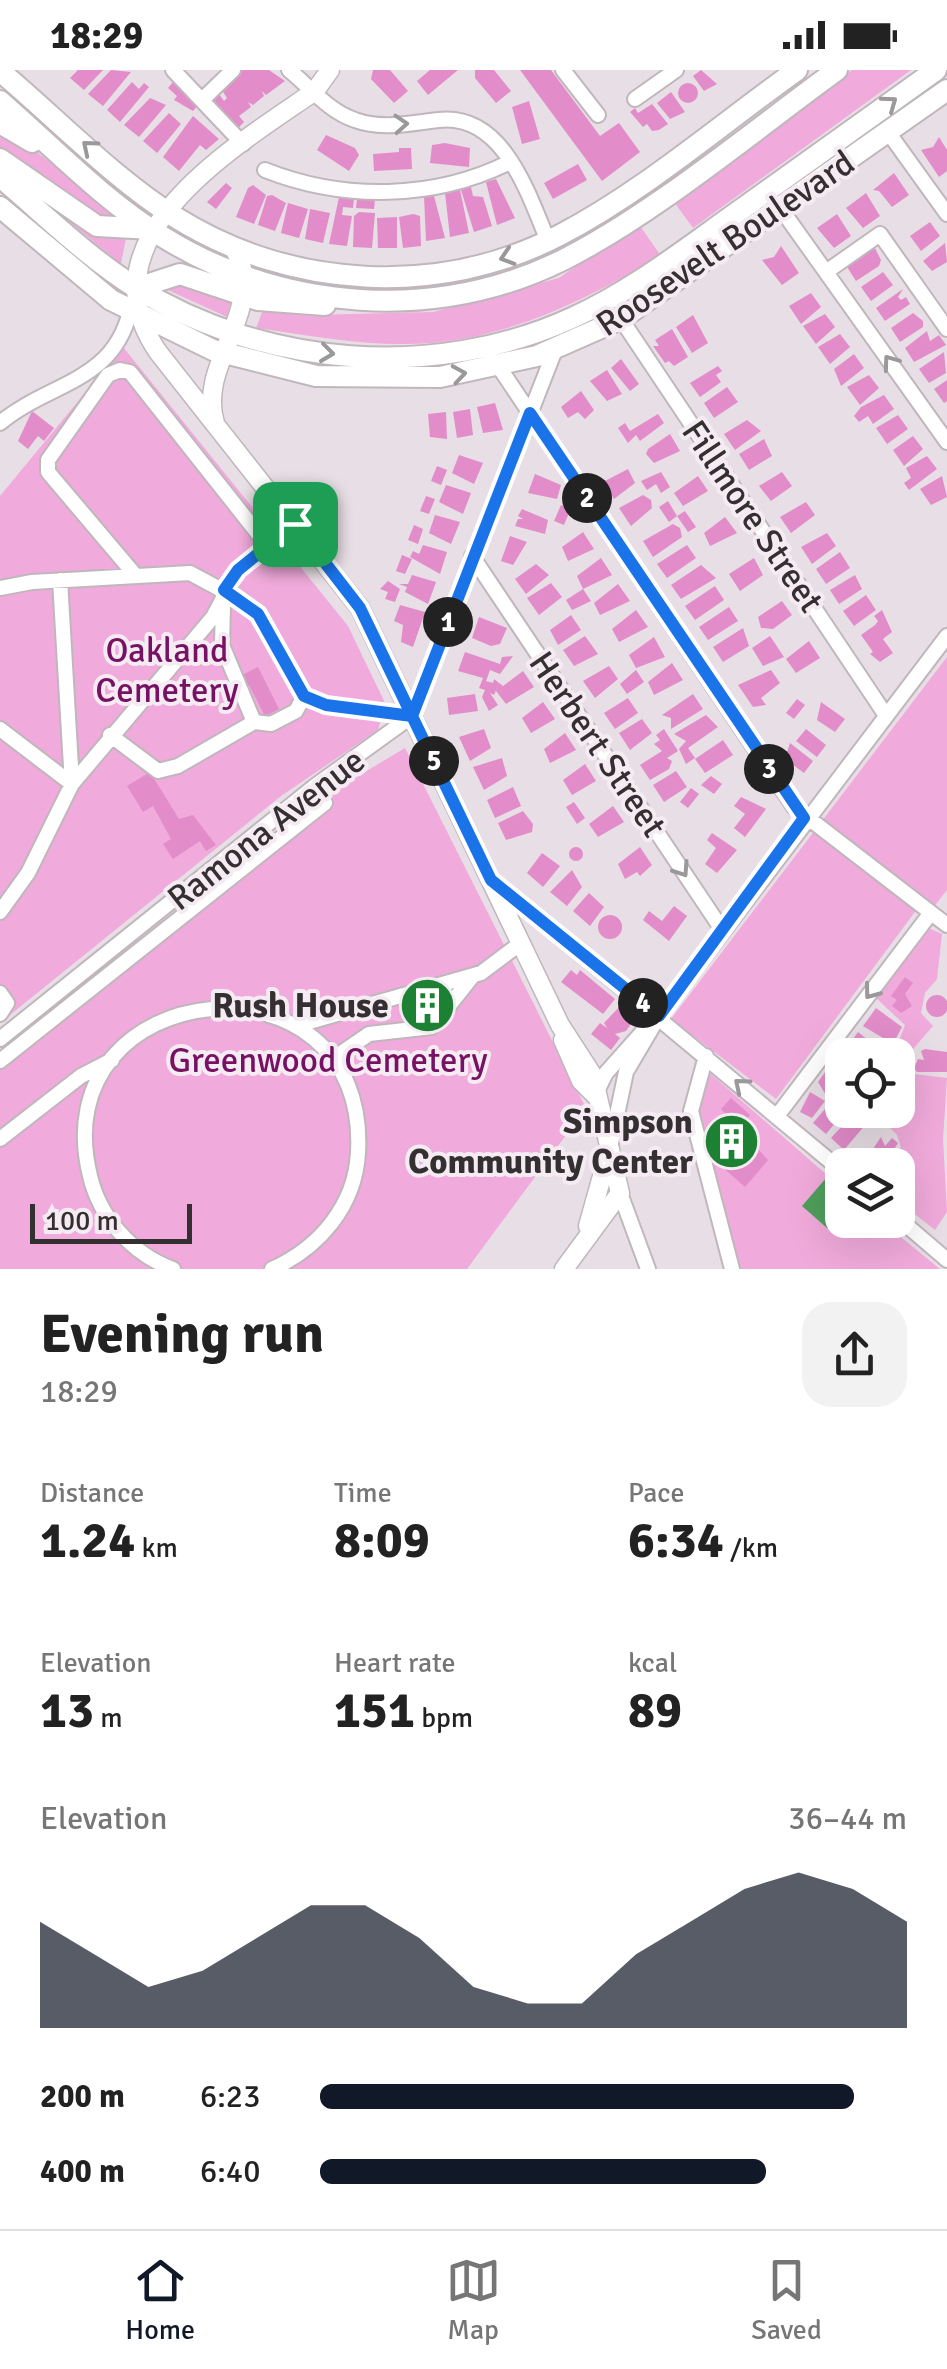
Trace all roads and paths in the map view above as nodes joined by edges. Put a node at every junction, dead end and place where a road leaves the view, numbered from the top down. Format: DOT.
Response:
graph roads {
  1 [pos="173,70"];
  2 [pos="233,70"];
  3 [pos="289,70"];
  4 [pos="330,70"];
  5 [pos="563,70"];
  6 [pos="676,70"];
  7 [pos="837,70"];
  8 [pos="936,70"];
  9 [pos="0,71"];
  10 [pos="784,74"];
  11 [pos="947,90"];
  12 [pos="314,91"];
  13 [pos="203,99"];
  14 [pos="635,99"];
  15 [pos="0,102"];
  16 [pos="598,116"];
  17 [pos="0,123"];
  18 [pos="888,132"];
  19 [pos="243,144"];
  20 [pos="0,159"];
  21 [pos="510,162"];
  22 [pos="265,170"];
  23 [pos="84,174"];
  24 [pos="0,177"];
  25 [pos="0,207"];
  26 [pos="781,209"];
  27 [pos="946,209"];
  28 [pos="164,210"];
  29 [pos="152,230"];
  30 [pos="548,241"];
  31 [pos="232,247"];
  32 [pos="826,272"];
  33 [pos="245,287"];
  34 [pos="137,288"];
  35 [pos="135,314"];
  36 [pos="621,319"];
  37 [pos="947,329"];
  38 [pos="232,332"];
  39 [pos="555,350"];
  40 [pos="225,354"];
  41 [pos="499,367"];
  42 [pos="530,413"];
  43 [pos="0,424"];
  44 [pos="217,428"];
  45 [pos="947,442"];
  46 [pos="295,524"];
  47 [pos="267,546"];
  48 [pos="472,556"];
  49 [pos="136,576"];
  50 [pos="60,580"];
  51 [pos="0,588"];
  52 [pos="224,590"];
  53 [pos="947,636"];
  54 [pos="304,696"];
  55 [pos="885,714"];
  56 [pos="404,716"];
  57 [pos="254,722"];
  58 [pos="0,729"];
  59 [pos="110,736"];
  60 [pos="72,784"];
  61 [pos="325,803"];
  62 [pos="804,818"];
  63 [pos="491,880"];
  64 [pos="0,912"];
  65 [pos="930,914"];
  66 [pos="947,925"];
  67 [pos="723,931"];
  68 [pos="521,943"];
  69 [pos="474,975"];
  70 [pos="0,993"];
  71 [pos="356,1009"];
  72 [pos="0,1014"];
  73 [pos="659,1016"];
  74 [pos="294,1026"];
  75 [pos="369,1034"];
  76 [pos="0,1038"];
  77 [pos="706,1056"];
  78 [pos="112,1060"];
  79 [pos="331,1060"];
  80 [pos="0,1061"];
  81 [pos="595,1096"];
  82 [pos="777,1116"];
  83 [pos="0,1139"];
  84 [pos="609,1150"];
  85 [pos="825,1157"];
  86 [pos="620,1193"];
  87 [pos="915,1233"];
  88 [pos="578,1251"];
  89 [pos="947,1260"];
  90 [pos="173,1269"];
  91 [pos="272,1269"];
  92 [pos="564,1269"];
  93 [pos="648,1269"];
  94 [pos="732,1269"];
  1 -- 13 [label="street"];
  2 -- 13 [label="street"];
  3 -- 12 [label="street"];
  4 -- 12 [label="main road"];
  5 -- 16 [label="street"];
  6 -- 14 [label="street"];
  7 -- 33 [label="highway, Roosevelt Boulevard"];
  38 -- 8 [label="highway, Roosevelt Boulevard, one-way"];
  28 -- 9 [label="highway, one-way"];
  10 -- 30 [label="highway"];
  11 -- 18 [label="highway, Roosevelt Boulevard"];
  12 -- 19 [label="main road"];
  12 -- 21 [label="street, one-way"];
  13 -- 19 [label="street"];
  15 -- 23 [label="highway"];
  17 -- 23 [label="highway"];
  18 -- 26 [label="highway, Roosevelt Boulevard"];
  18 -- 27 [label="street"];
  19 -- 28 [label="main road"];
  20 -- 29 [label="highway"];
  21 -- 22 [label="street"];
  21 -- 30 [label="street"];
  23 -- 29 [label="highway"];
  24 -- 34 [label="highway, Roosevelt Boulevard"];
  25 -- 35 [label="highway, Roosevelt Boulevard"];
  26 -- 32 [label="street"];
  26 -- 36 [label="highway, Roosevelt Boulevard"];
  28 -- 29 [label="main road"];
  28 -- 31 [label="highway"];
  29 -- 33 [label="highway"];
  29 -- 34 [label="main road"];
  30 -- 31 [label="highway, one-way"];
  31 -- 33 [label="main road"];
  32 -- 37 [label="street"];
  45 -- 32 [label="street, one-way"];
  33 -- 34 [label="highway"];
  33 -- 38 [label="main road"];
  34 -- 35 [label="main road"];
  34 -- 38 [label="highway, Roosevelt Boulevard"];
  35 -- 40 [label="highway, Roosevelt Boulevard"];
  35 -- 43 [label="street"];
  35 -- 44 [label="main road"];
  36 -- 39 [label="highway, Roosevelt Boulevard"];
  36 -- 55 [label="street, Fillmore Street"];
  38 -- 40 [label="main road"];
  39 -- 41 [label="highway, Roosevelt Boulevard"];
  39 -- 42 [label="street"];
  40 -- 41 [label="highway, Roosevelt Boulevard, one-way"];
  40 -- 44 [label="main road"];
  41 -- 42 [label="street"];
  42 -- 48 [label="street"];
  42 -- 62 [label="street"];
  44 -- 46 [label="main road"];
  46 -- 47 [label="street"];
  46 -- 56 [label="main road"];
  47 -- 49 [label="street"];
  47 -- 52 [label="street"];
  48 -- 56 [label="street"];
  48 -- 67 [label="street, Herbert Street, one-way"];
  49 -- 50 [label="street"];
  49 -- 52 [label="street"];
  50 -- 51 [label="street"];
  50 -- 60 [label="street"];
  52 -- 54 [label="street"];
  52 -- 57 [label="street"];
  52 -- 59 [label="street"];
  53 -- 55 [label="street"];
  54 -- 56 [label="street"];
  54 -- 57 [label="street"];
  55 -- 62 [label="street"];
  56 -- 63 [label="main road"];
  56 -- 76 [label="street, Ramona Avenue"];
  57 -- 59 [label="street"];
  58 -- 60 [label="street"];
  59 -- 60 [label="street"];
  60 -- 64 [label="street"];
  61 -- 80 [label="street"];
  62 -- 65 [label="street"];
  62 -- 67 [label="street"];
  63 -- 68 [label="main road"];
  63 -- 73 [label="street"];
  65 -- 66 [label="street"];
  65 -- 82 [label="street, one-way"];
  67 -- 73 [label="street"];
  68 -- 69 [label="street"];
  68 -- 81 [label="main road"];
  69 -- 71 [label="street"];
  69 -- 75 [label="street"];
  70 -- 72 [label="street"];
  71 -- 74 [label="street"];
  71 -- 75 [label="street"];
  73 -- 77 [label="street"];
  73 -- 81 [label="street"];
  73 -- 84 [label="street"];
  74 -- 78 [label="street"];
  74 -- 79 [label="street"];
  75 -- 79 [label="street"];
  82 -- 77 [label="street, one-way"];
  77 -- 94 [label="street"];
  78 -- 83 [label="street"];
  78 -- 90 [label="street"];
  79 -- 91 [label="street"];
  81 -- 84 [label="main road"];
  82 -- 85 [label="street"];
  84 -- 86 [label="main road"];
  84 -- 88 [label="main road"];
  86 -- 88 [label="main road"];
  86 -- 93 [label="street"];
  87 -- 89 [label="street"];
  88 -- 92 [label="main road"];
}
